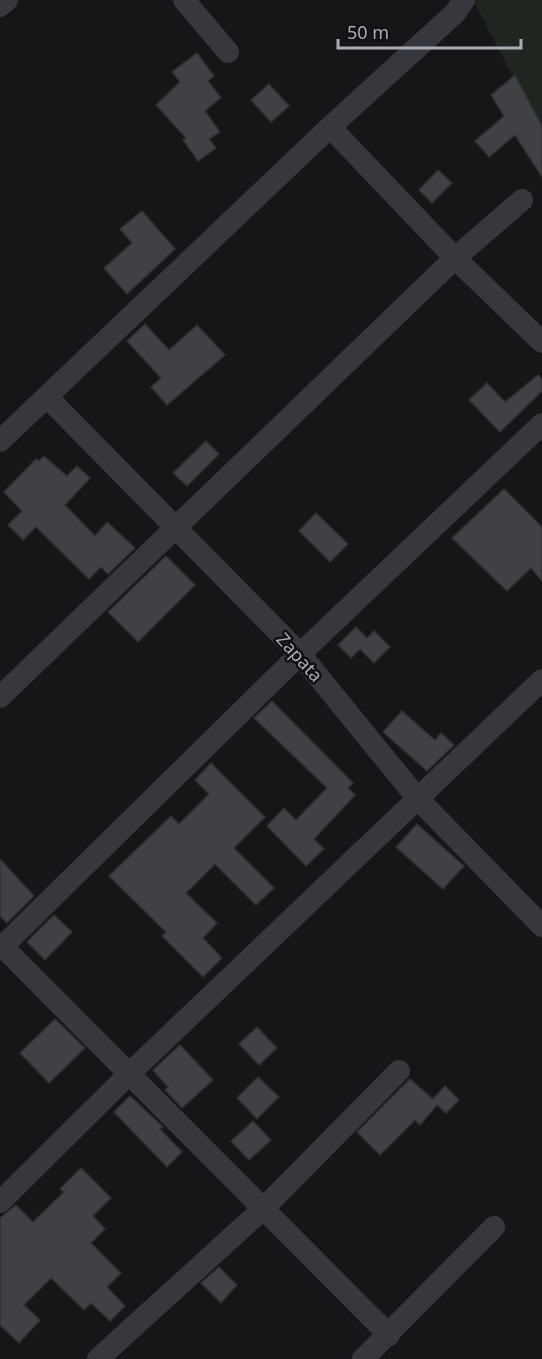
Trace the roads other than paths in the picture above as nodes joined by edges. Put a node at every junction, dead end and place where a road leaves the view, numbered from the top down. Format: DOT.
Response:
graph roads {
  1 [pos="7,0"];
  2 [pos="184,0"];
  3 [pos="464,0"];
  4 [pos="0,6"];
  5 [pos="228,52"];
  6 [pos="330,127"];
  7 [pos="522,200"];
  8 [pos="455,258"];
  9 [pos="542,342"];
  10 [pos="47,397"];
  11 [pos="542,424"];
  12 [pos="0,441"];
  13 [pos="175,527"];
  14 [pos="300,654"];
  15 [pos="542,680"];
  16 [pos="0,697"];
  17 [pos="418,799"];
  18 [pos="540,922"];
  19 [pos="1,946"];
  20 [pos="399,1071"];
  21 [pos="129,1074"];
  22 [pos="0,1202"];
  23 [pos="263,1209"];
  24 [pos="494,1227"];
  25 [pos="389,1335"];
  26 [pos="98,1359"];
  27 [pos="363,1359"];
  1 -- 4 [label="street"];
  2 -- 5 [label="street"];
  3 -- 6 [label="street"];
  6 -- 8 [label="street"];
  6 -- 10 [label="street"];
  7 -- 8 [label="street"];
  8 -- 9 [label="street"];
  8 -- 13 [label="street"];
  10 -- 12 [label="street"];
  10 -- 13 [label="street, Zapata"];
  11 -- 14 [label="street"];
  13 -- 14 [label="street, Zapata"];
  13 -- 16 [label="street"];
  14 -- 17 [label="street, Zapata"];
  14 -- 19 [label="street"];
  15 -- 17 [label="street"];
  17 -- 18 [label="street, Zapata"];
  17 -- 21 [label="street"];
  19 -- 21 [label="street"];
  20 -- 23 [label="street"];
  21 -- 22 [label="street"];
  21 -- 23 [label="street"];
  23 -- 25 [label="street"];
  23 -- 26 [label="street"];
  24 -- 25 [label="street"];
  25 -- 27 [label="street"];
}
